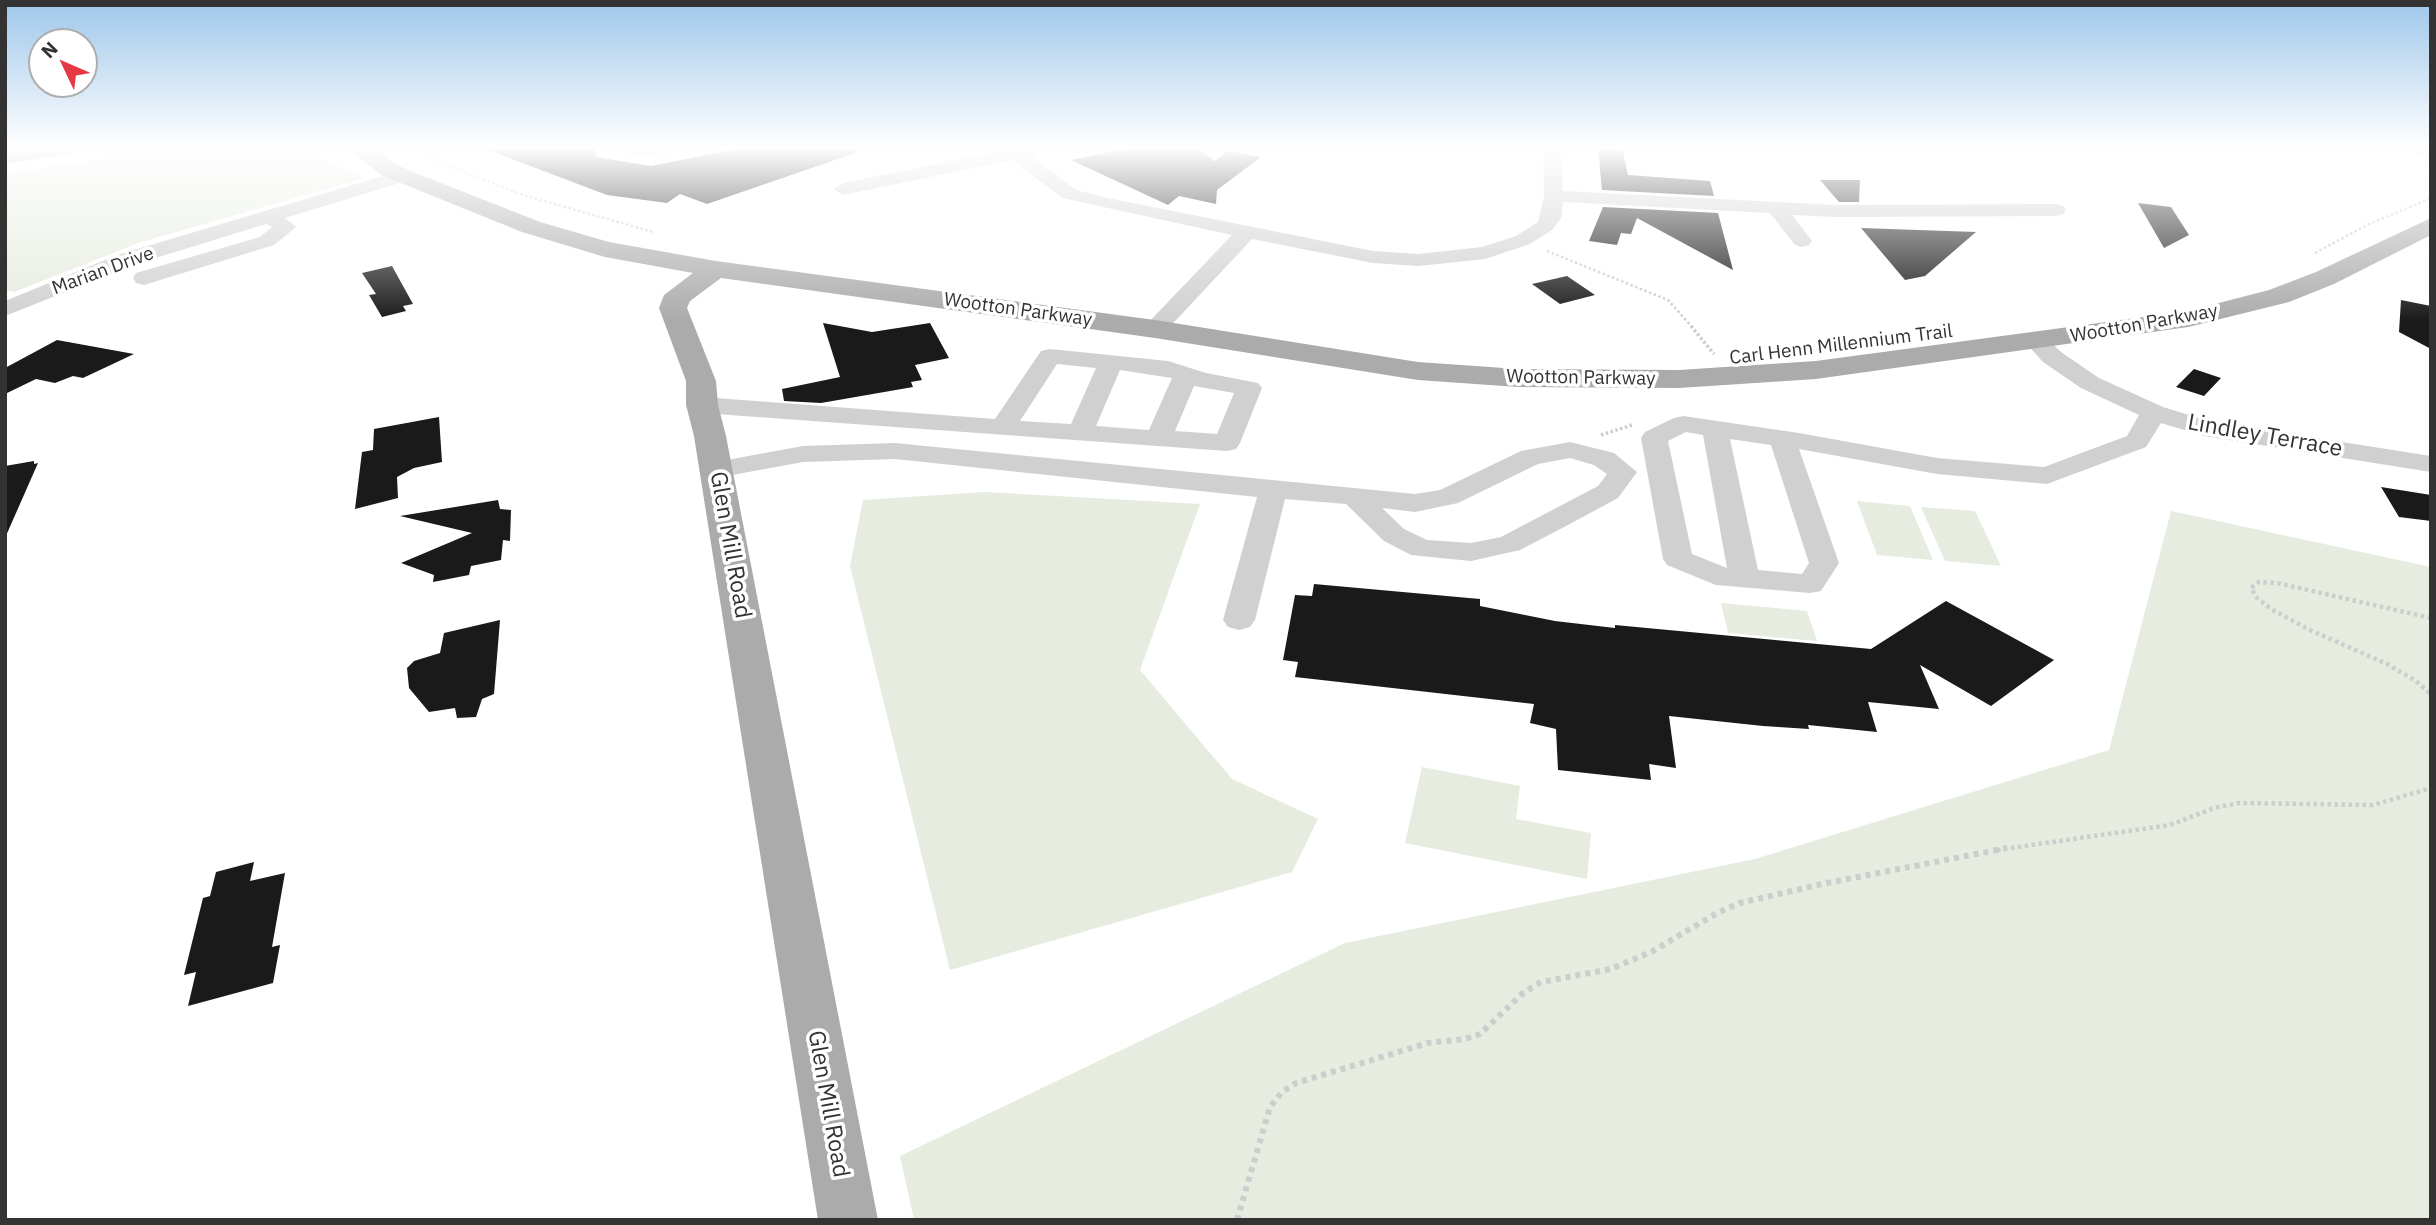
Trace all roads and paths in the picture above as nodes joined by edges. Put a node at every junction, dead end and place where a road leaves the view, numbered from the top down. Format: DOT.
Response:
graph roads {
  1 [pos="308,205"];
  2 [pos="476,205"];
  3 [pos="559,205"];
  4 [pos="1120,205"];
  5 [pos="1553,205"];
  6 [pos="1711,205"];
  7 [pos="2414,205"];
  8 [pos="1777,209"];
  9 [pos="2056,210"];
  10 [pos="269,217"];
  11 [pos="2431,225"];
  12 [pos="1246,233"];
  13 [pos="662,234"];
  14 [pos="1520,241"];
  15 [pos="1802,241"];
  16 [pos="2313,254"];
  17 [pos="114,264"];
  18 [pos="716,269"];
  19 [pos="144,278"];
  20 [pos="164,288"];
  21 [pos="5,309"];
  22 [pos="1155,330"];
  23 [pos="1703,340"];
  24 [pos="2036,341"];
  25 [pos="1111,362"];
  26 [pos="1186,374"];
  27 [pos="702,405"];
  28 [pos="2154,412"];
  29 [pos="1003,428"];
  30 [pos="1715,429"];
  31 [pos="1080,433"];
  32 [pos="1159,438"];
  33 [pos="1782,439"];
  34 [pos="2431,464"];
  35 [pos="716,470"];
  36 [pos="1273,490"];
  37 [pos="1354,496"];
  38 [pos="1744,578"];
  39 [pos="2431,618"];
  40 [pos="1239,620"];
  41 [pos="2431,694"];
  42 [pos="2431,788"];
  43 [pos="848,1220"];
  44 [pos="1237,1220"];
  1 -- 10 [label="street, Marian Drive"];
  2 -- 18 [label="main road"];
  3 -- 13 [label="path"];
  4 -- 12 [label="street"];
  5 -- 14 [label="street"];
  6 -- 8 [label="street"];
  7 -- 16 [label="path"];
  8 -- 9 [label="street"];
  8 -- 15 [label="street"];
  10 -- 17 [label="street, Marian Drive"];
  10 -- 19 [label="street"];
  11 -- 24 [label="main road, Wootton Parkway"];
  12 -- 14 [label="street"];
  12 -- 22 [label="street"];
  14 -- 23 [label="path"];
  17 -- 19 [label="street"];
  17 -- 21 [label="street, Marian Drive"];
  18 -- 22 [label="main road, Wootton Parkway"];
  18 -- 27 [label="main road, Glen Mill Road"];
  19 -- 20 [label="street"];
  22 -- 24 [label="main road, Wootton Parkway"];
  24 -- 28 [label="street, Lindley Terrace"];
  25 -- 26 [label="street"];
  25 -- 29 [label="street"];
  25 -- 31 [label="street"];
  26 -- 32 [label="street"];
  26 -- 32 [label="street"];
  27 -- 29 [label="street"];
  27 -- 35 [label="main road, Glen Mill Road"];
  28 -- 33 [label="street"];
  28 -- 34 [label="street, Lindley Terrace"];
  29 -- 31 [label="street"];
  30 -- 33 [label="street"];
  30 -- 38 [label="street"];
  30 -- 38 [label="street"];
  31 -- 32 [label="street"];
  33 -- 38 [label="street"];
  35 -- 36 [label="street"];
  35 -- 43 [label="main road, Glen Mill Road"];
  36 -- 37 [label="street"];
  36 -- 40 [label="street"];
  37 -- 37 [label="street"];
  39 -- 41 [label="path"];
  42 -- 44 [label="path"];
}
